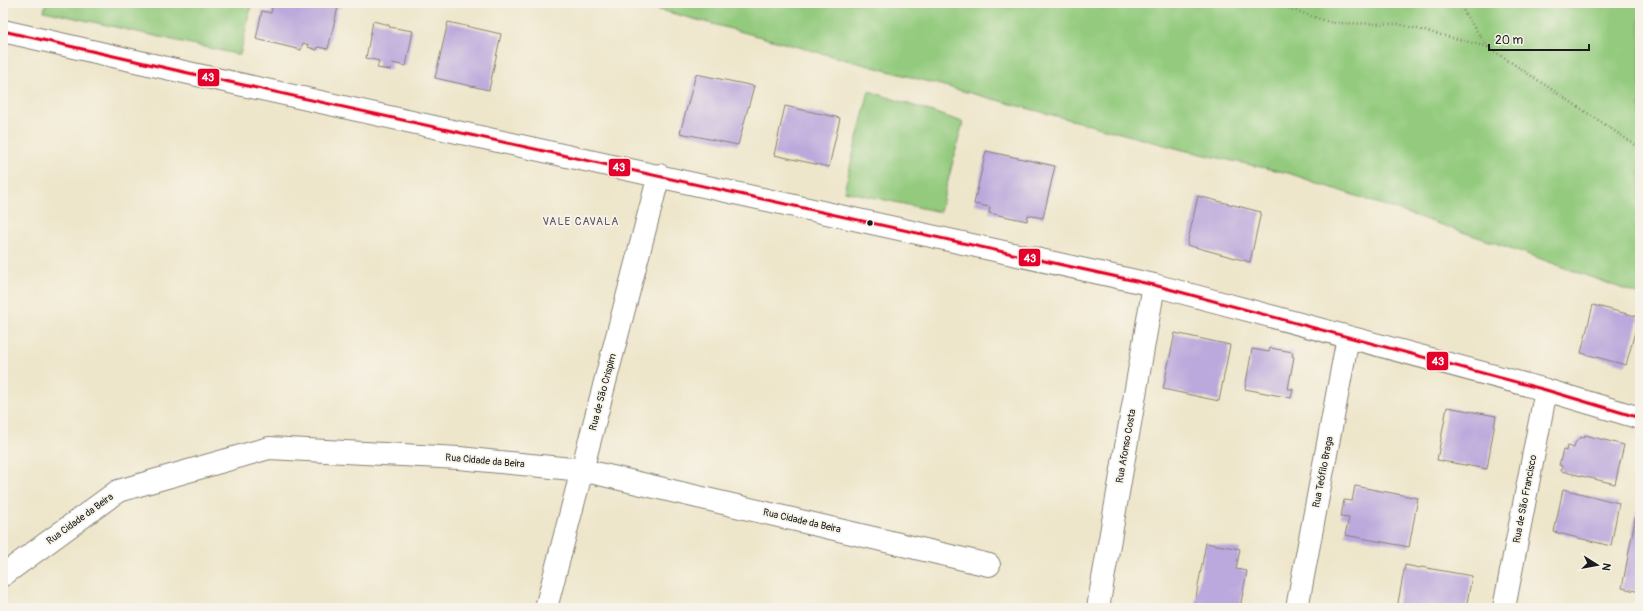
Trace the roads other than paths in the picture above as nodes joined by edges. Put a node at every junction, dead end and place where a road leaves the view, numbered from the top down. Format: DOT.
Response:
graph roads {
  1 [pos="3,31"];
  2 [pos="659,175"];
  3 [pos="1154,285"];
  4 [pos="1348,336"];
  5 [pos="1546,390"];
  6 [pos="1640,418"];
  7 [pos="582,470"];
  8 [pos="989,565"];
  9 [pos="3,575"];
  10 [pos="546,608"];
  11 [pos="1098,608"];
  12 [pos="1298,608"];
  13 [pos="1504,608"];
  1 -- 2 [label="street"];
  2 -- 3 [label="street"];
  2 -- 7 [label="street, Rua de São Crispim"];
  3 -- 4 [label="street"];
  3 -- 11 [label="street, Rua Afonso Costa"];
  4 -- 5 [label="street"];
  4 -- 12 [label="street, Rua Teófilo Braga"];
  5 -- 6 [label="street"];
  5 -- 13 [label="street, Rua de São Francisco"];
  7 -- 8 [label="street, Rua Cidade da Beira"];
  7 -- 9 [label="street, Rua Cidade da Beira"];
  7 -- 10 [label="street, Rua de São Crispim"];
}
